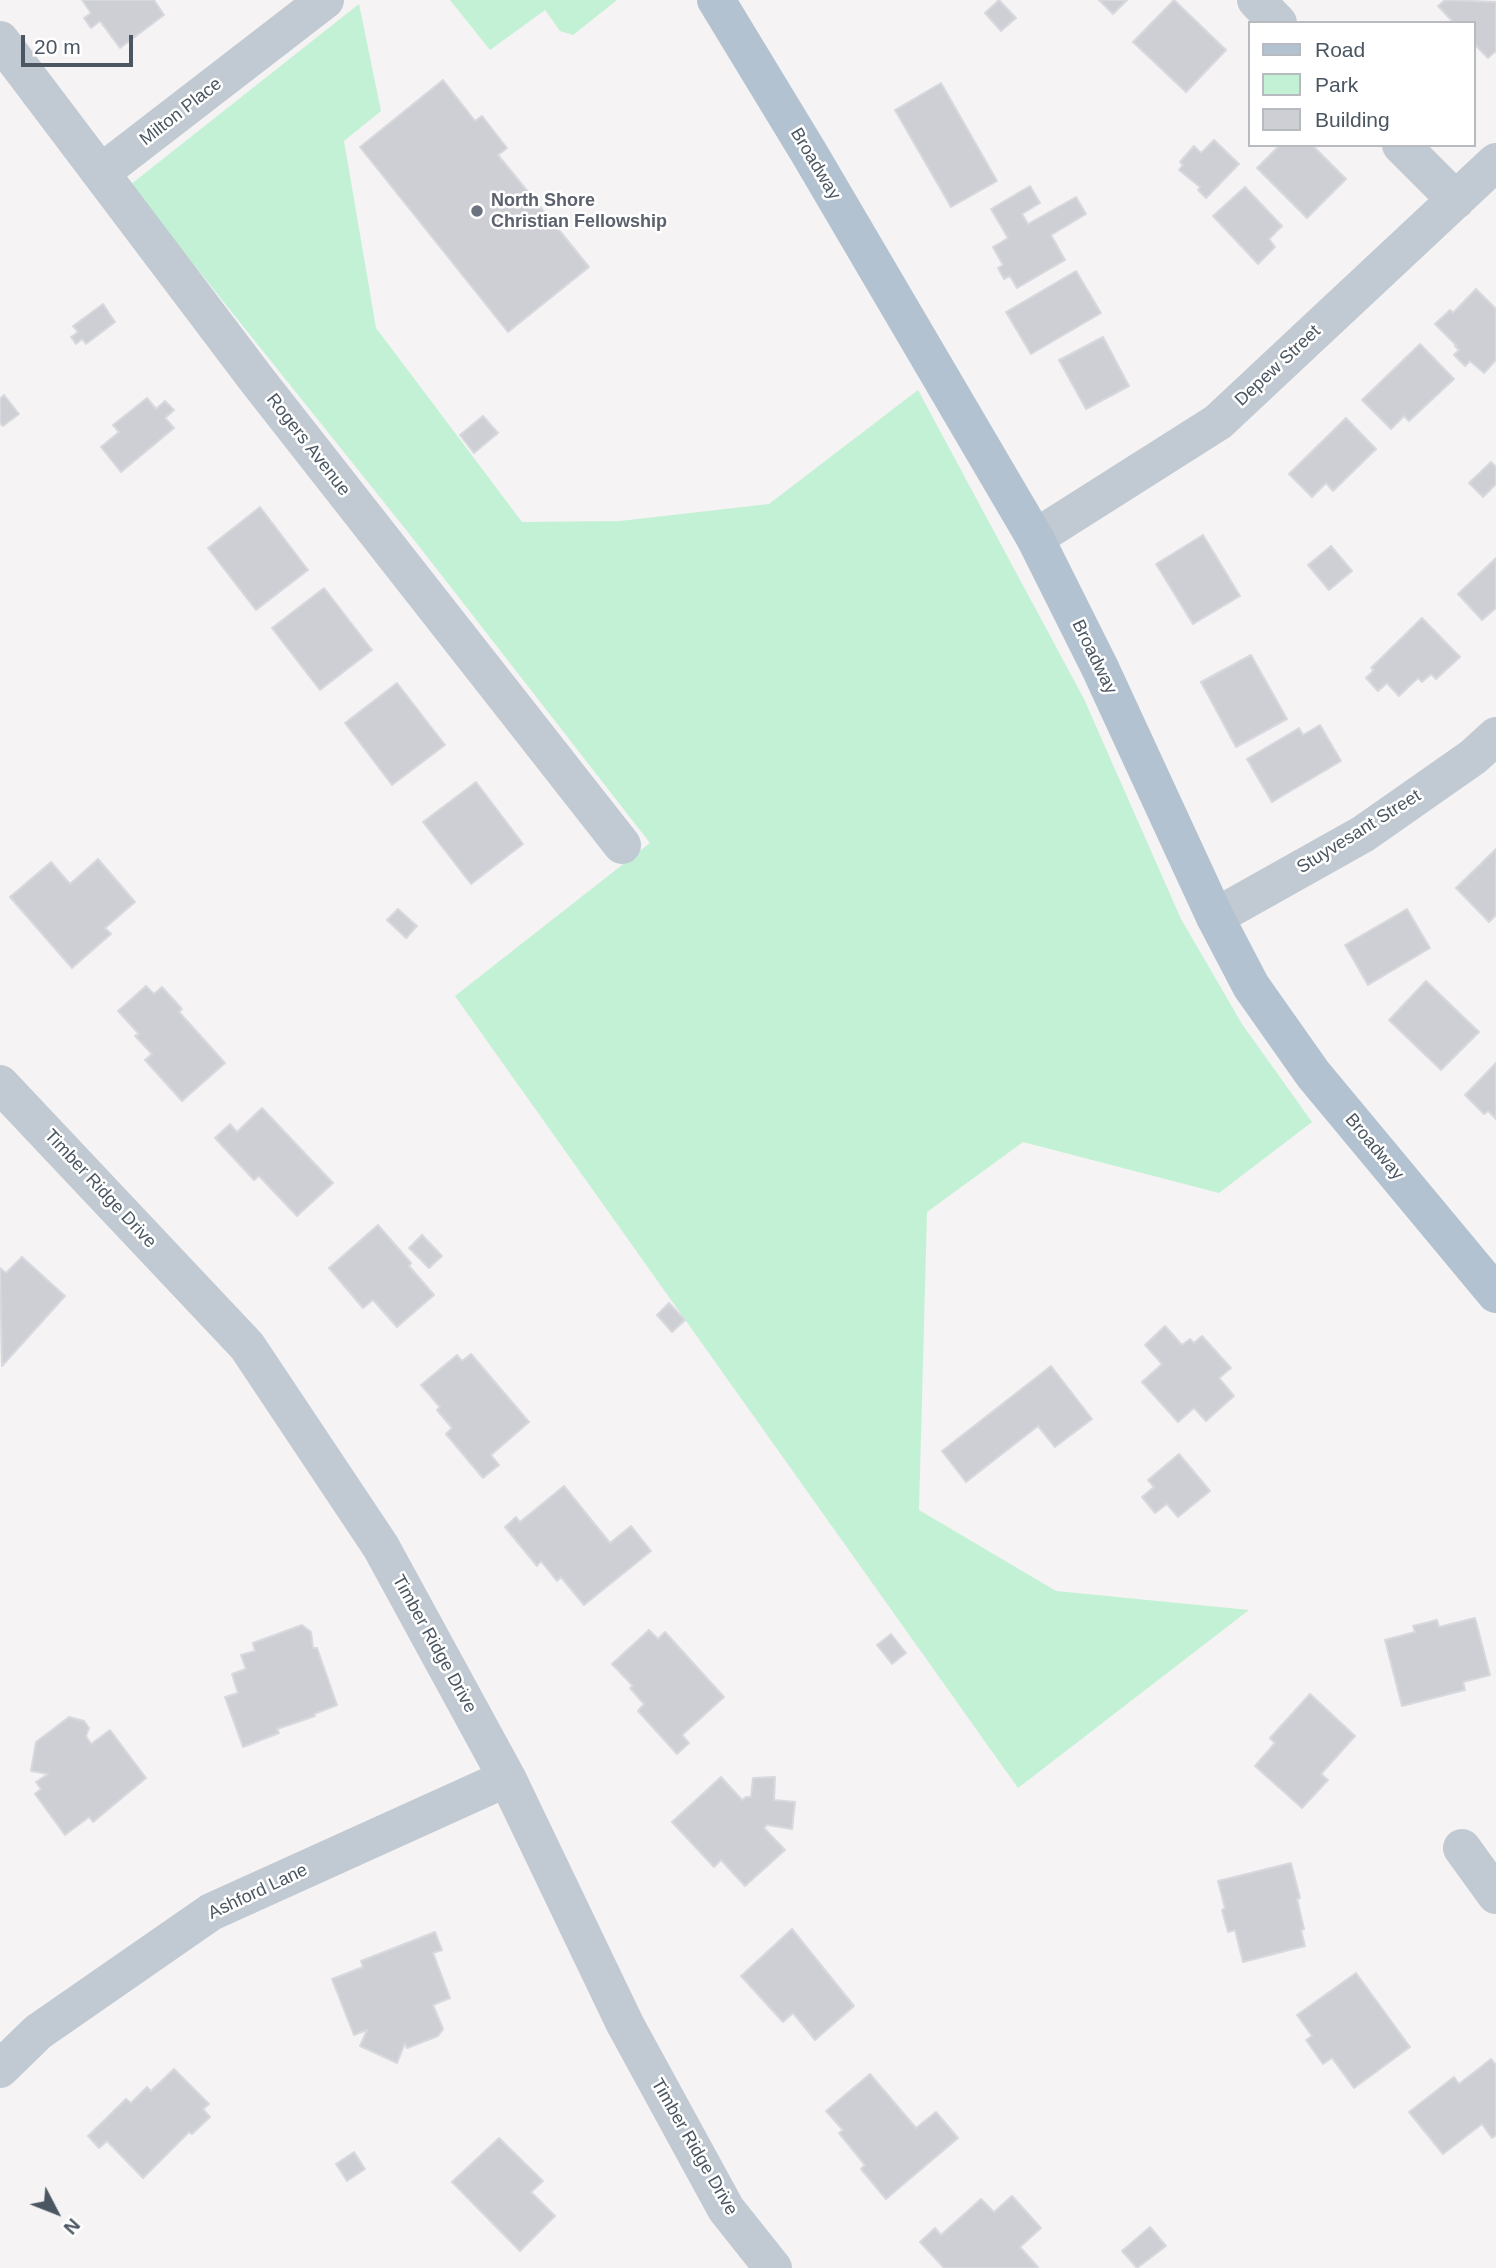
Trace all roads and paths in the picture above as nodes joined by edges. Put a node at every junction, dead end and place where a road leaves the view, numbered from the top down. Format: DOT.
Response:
graph roads {
  1 [pos="325,0"];
  2 [pos="716,0"];
  3 [pos="1256,0"];
  4 [pos="1276,21"];
  5 [pos="0,40"];
  6 [pos="1403,147"];
  7 [pos="1496,162"];
  8 [pos="102,172"];
  9 [pos="1456,200"];
  10 [pos="1035,538"];
  11 [pos="1496,736"];
  12 [pos="622,845"];
  13 [pos="1215,918"];
  14 [pos="3,1095"];
  15 [pos="1496,1294"];
  16 [pos="507,1778"];
  17 [pos="1462,1848"];
  18 [pos="1496,1895"];
  19 [pos="0,2070"];
  20 [pos="773,2268"];
  1 -- 8 [label="street, Milton Place"];
  2 -- 10 [label="main road, Broadway"];
  3 -- 4 [label="street"];
  5 -- 8 [label="street, Rogers Avenue"];
  6 -- 9 [label="street"];
  7 -- 9 [label="street, Depew Street"];
  8 -- 12 [label="street, Rogers Avenue"];
  9 -- 10 [label="street, Depew Street"];
  10 -- 13 [label="main road, Broadway"];
  11 -- 13 [label="street, Stuyvesant Street"];
  13 -- 15 [label="main road, Broadway"];
  14 -- 16 [label="street, Timber Ridge Drive"];
  16 -- 19 [label="street, Ashford Lane"];
  16 -- 20 [label="street, Timber Ridge Drive"];
  17 -- 18 [label="street"];
}
